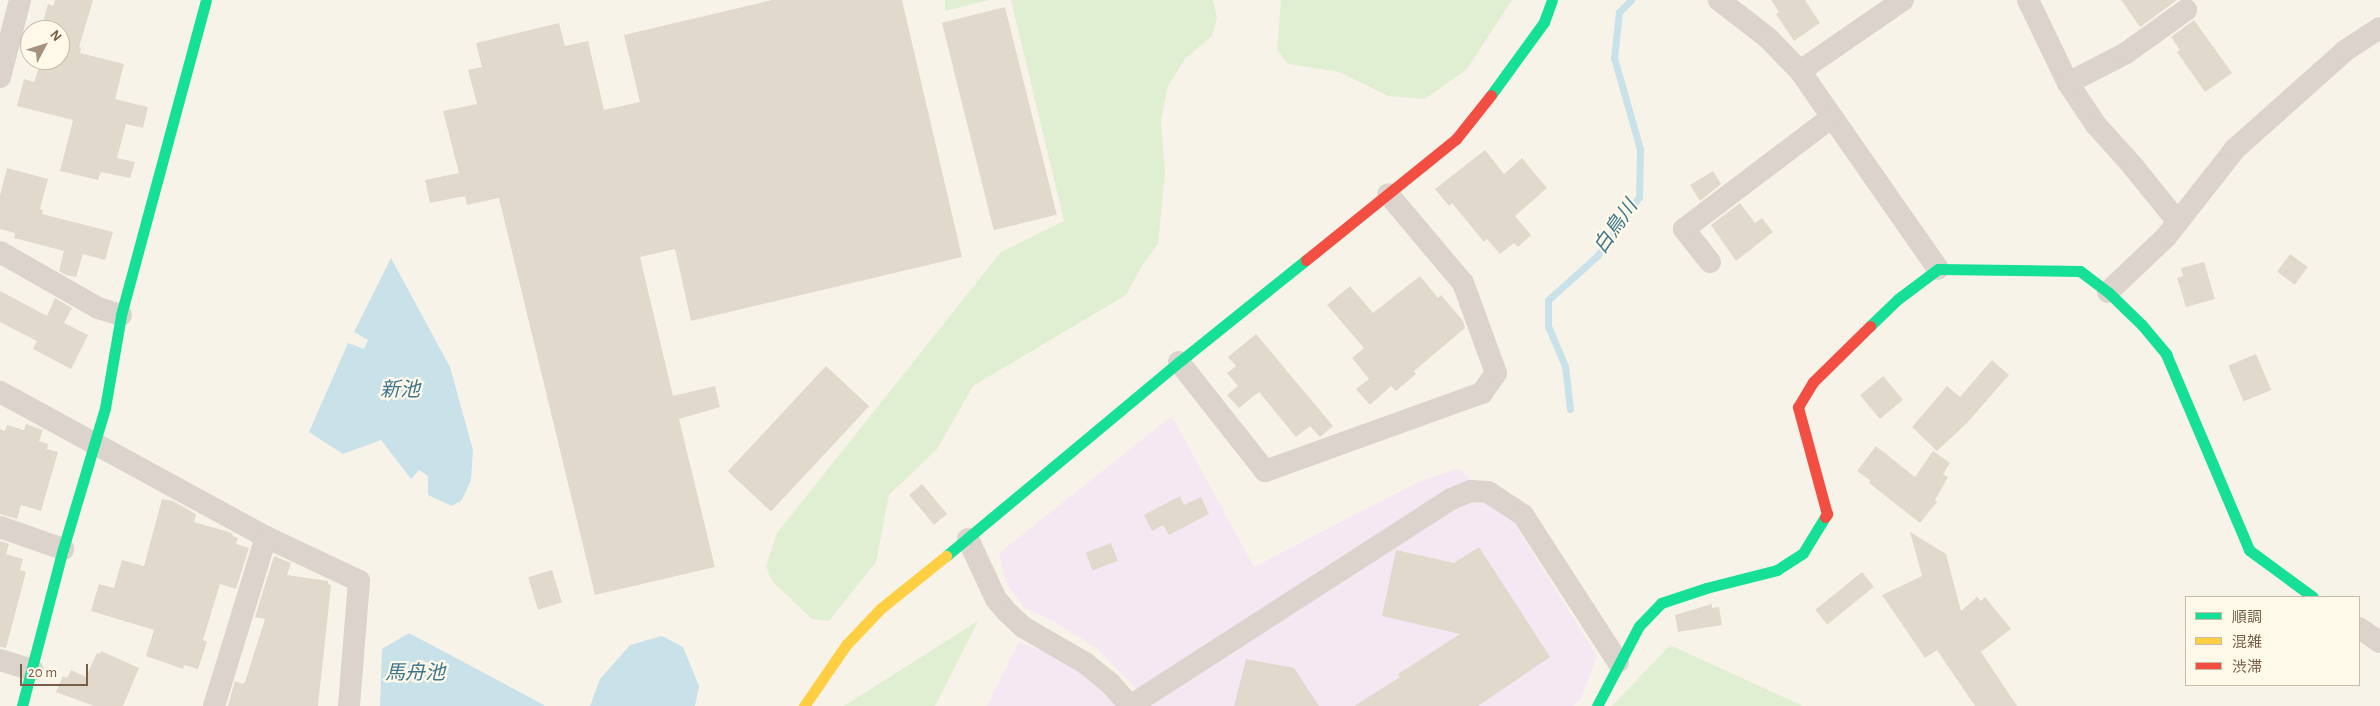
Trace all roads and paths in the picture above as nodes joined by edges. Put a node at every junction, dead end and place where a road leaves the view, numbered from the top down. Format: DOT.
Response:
graph roads {
  1 [pos="20,0"];
  2 [pos="206,0"];
  3 [pos="1552,0"];
  4 [pos="1719,0"];
  5 [pos="1903,0"];
  6 [pos="2028,0"];
  7 [pos="2186,10"];
  8 [pos="2380,28"];
  9 [pos="4,43"];
  10 [pos="1800,71"];
  11 [pos="0,77"];
  12 [pos="2068,83"];
  13 [pos="1832,117"];
  14 [pos="1388,194"];
  15 [pos="2178,222"];
  16 [pos="0,252"];
  17 [pos="1710,262"];
  18 [pos="1938,270"];
  19 [pos="2108,292"];
  20 [pos="121,315"];
  21 [pos="1179,362"];
  22 [pos="0,392"];
  23 [pos="94,443"];
  24 [pos="0,526"];
  25 [pos="266,537"];
  26 [pos="968,539"];
  27 [pos="63,548"];
  28 [pos="2312,596"];
  29 [pos="2360,629"];
  30 [pos="2380,642"];
  31 [pos="0,660"];
  32 [pos="1618,662"];
  33 [pos="32,670"];
  34 [pos="22,706"];
  35 [pos="214,706"];
  36 [pos="349,706"];
  37 [pos="804,706"];
  38 [pos="1130,706"];
  39 [pos="1597,706"];
  1 -- 9 [label="street"];
  2 -- 20 [label="street"];
  3 -- 14 [label="street"];
  4 -- 10 [label="street"];
  5 -- 10 [label="street"];
  6 -- 12 [label="street"];
  7 -- 12 [label="street"];
  8 -- 15 [label="street"];
  9 -- 11 [label="street"];
  10 -- 13 [label="street"];
  12 -- 15 [label="street"];
  13 -- 17 [label="street"];
  13 -- 18 [label="street"];
  14 -- 21 [label="street"];
  14 -- 21 [label="street"];
  15 -- 19 [label="street"];
  16 -- 20 [label="street"];
  18 -- 19 [label="street"];
  18 -- 32 [label="street"];
  19 -- 28 [label="street"];
  20 -- 23 [label="street"];
  21 -- 26 [label="street"];
  22 -- 23 [label="street"];
  23 -- 25 [label="street"];
  23 -- 27 [label="street"];
  24 -- 27 [label="street"];
  25 -- 35 [label="street"];
  25 -- 36 [label="street"];
  26 -- 37 [label="street"];
  26 -- 38 [label="street"];
  27 -- 33 [label="street"];
  29 -- 30 [label="street"];
  31 -- 33 [label="street"];
  32 -- 38 [label="street"];
  32 -- 39 [label="street"];
  33 -- 34 [label="street"];
}
